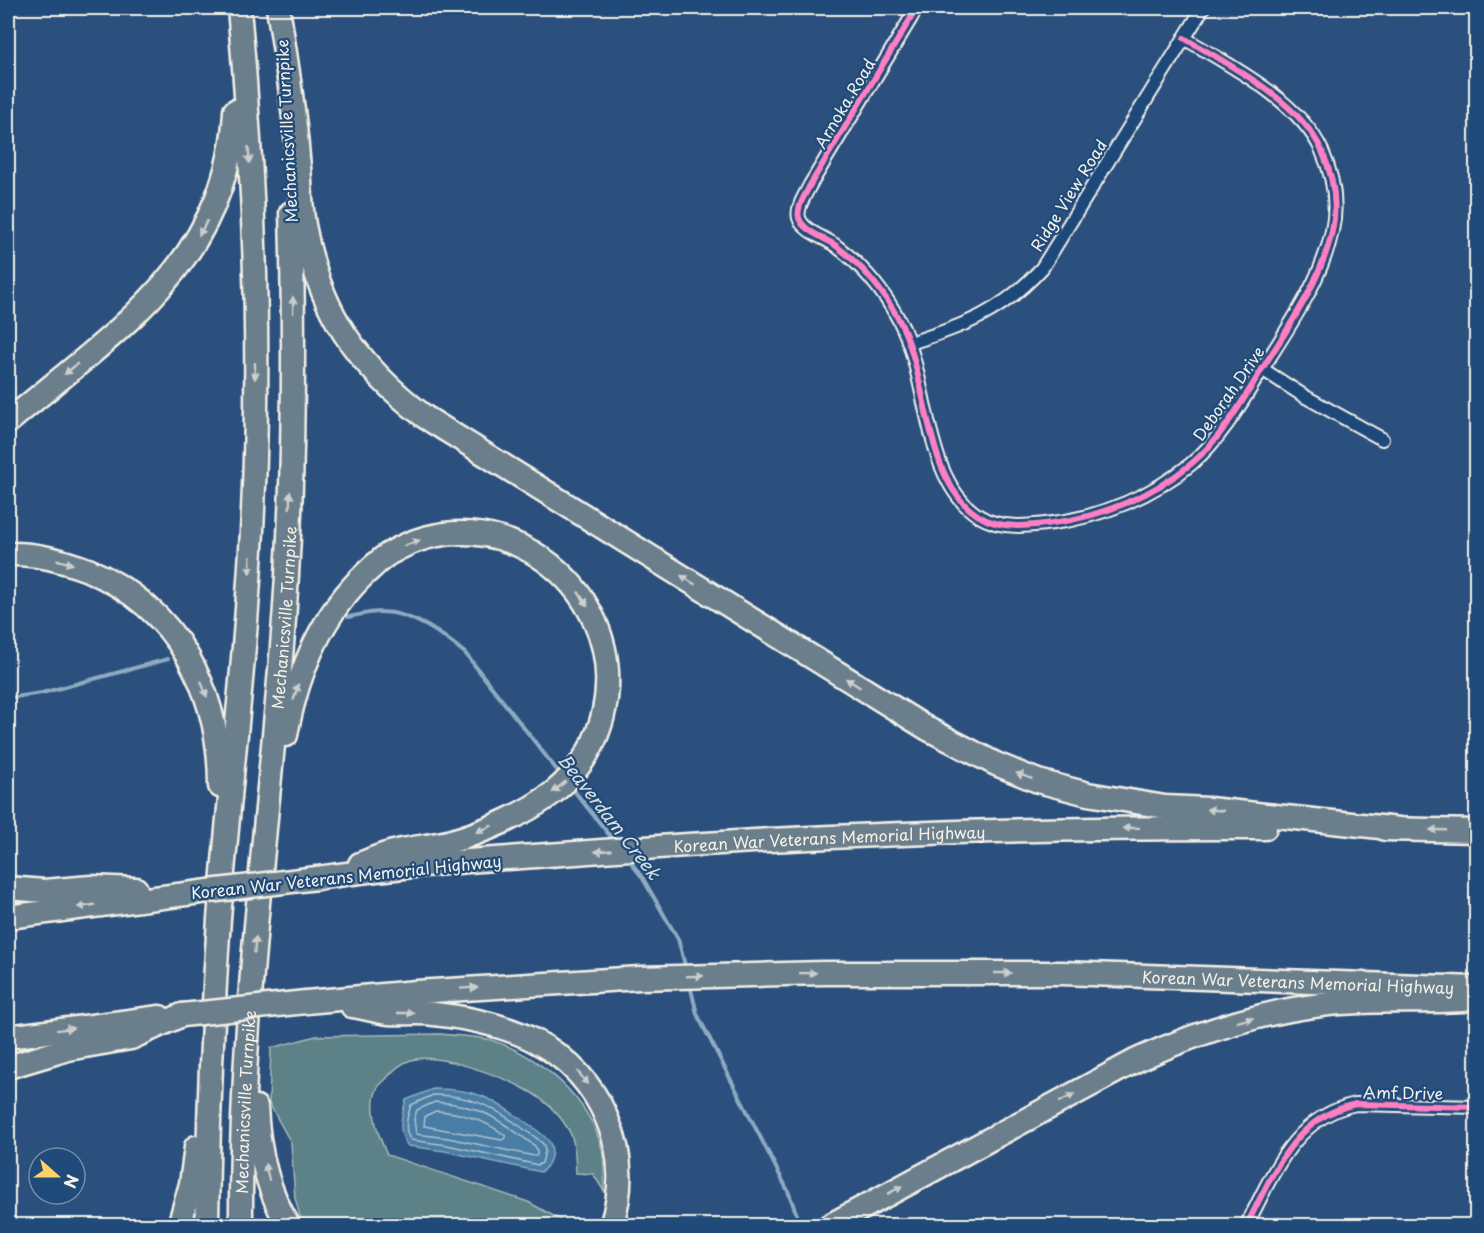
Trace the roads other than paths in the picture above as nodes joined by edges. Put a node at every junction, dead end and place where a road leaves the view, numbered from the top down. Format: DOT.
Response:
graph roads {
  1 [pos="278,8"];
  2 [pos="918,8"];
  3 [pos="1203,8"];
  4 [pos="235,9"];
  5 [pos="1184,38"];
  6 [pos="798,214"];
  7 [pos="909,343"];
  8 [pos="1262,369"];
  9 [pos="8,422"];
  10 [pos="1382,439"];
  11 [pos="8,554"];
  12 [pos="1399,829"];
  13 [pos="1476,831"];
  14 [pos="320,878"];
  15 [pos="8,888"];
  16 [pos="145,894"];
  17 [pos="258,915"];
  18 [pos="8,917"];
  19 [pos="219,918"];
  20 [pos="252,976"];
  21 [pos="216,978"];
  22 [pos="1476,988"];
  23 [pos="1476,999"];
  24 [pos="317,1002"];
  25 [pos="152,1023"];
  26 [pos="8,1037"];
  27 [pos="8,1067"];
  28 [pos="1476,1107"];
  29 [pos="836,1222"];
  30 [pos="178,1226"];
  31 [pos="207,1226"];
  32 [pos="241,1226"];
  33 [pos="289,1226"];
  34 [pos="611,1226"];
  35 [pos="1246,1226"];
  12 -- 1 [label="highway, one-way"];
  17 -- 1 [label="highway, Mechanicsville Turnpike, one-way"];
  2 -- 6 [label="street, Arnoka Road"];
  3 -- 5 [label="street, Ridge View Road"];
  4 -- 9 [label="highway, one-way"];
  4 -- 19 [label="highway, Mechanicsville Turnpike, one-way"];
  5 -- 7 [label="street, Ridge View Road"];
  5 -- 8 [label="street, Deborah Drive"];
  6 -- 7 [label="street, Deborah Drive"];
  7 -- 8 [label="street, Deborah Drive"];
  8 -- 10 [label="street"];
  11 -- 19 [label="highway, one-way"];
  13 -- 12 [label="highway, Korean War Veterans Memorial Highway, one-way"];
  12 -- 14 [label="highway, Korean War Veterans Memorial Highway, one-way"];
  14 -- 16 [label="highway, Korean War Veterans Memorial Highway, bridge"];
  17 -- 14 [label="highway, one-way"];
  15 -- 16 [label="highway"];
  16 -- 18 [label="highway, one-way"];
  20 -- 17 [label="highway, Mechanicsville Turnpike, one-way"];
  19 -- 21 [label="highway, Mechanicsville Turnpike"];
  20 -- 32 [label="highway, Mechanicsville Turnpike"];
  33 -- 20 [label="highway, one-way"];
  21 -- 30 [label="highway"];
  21 -- 31 [label="highway, Mechanicsville Turnpike"];
  24 -- 22 [label="highway, Korean War Veterans Memorial Highway, one-way"];
  29 -- 23 [label="highway, one-way"];
  24 -- 25 [label="highway, Korean War Veterans Memorial Highway, bridge"];
  24 -- 34 [label="highway, one-way"];
  26 -- 25 [label="highway, one-way"];
  25 -- 27 [label="highway"];
  28 -- 35 [label="street, Amf Drive"];
}
